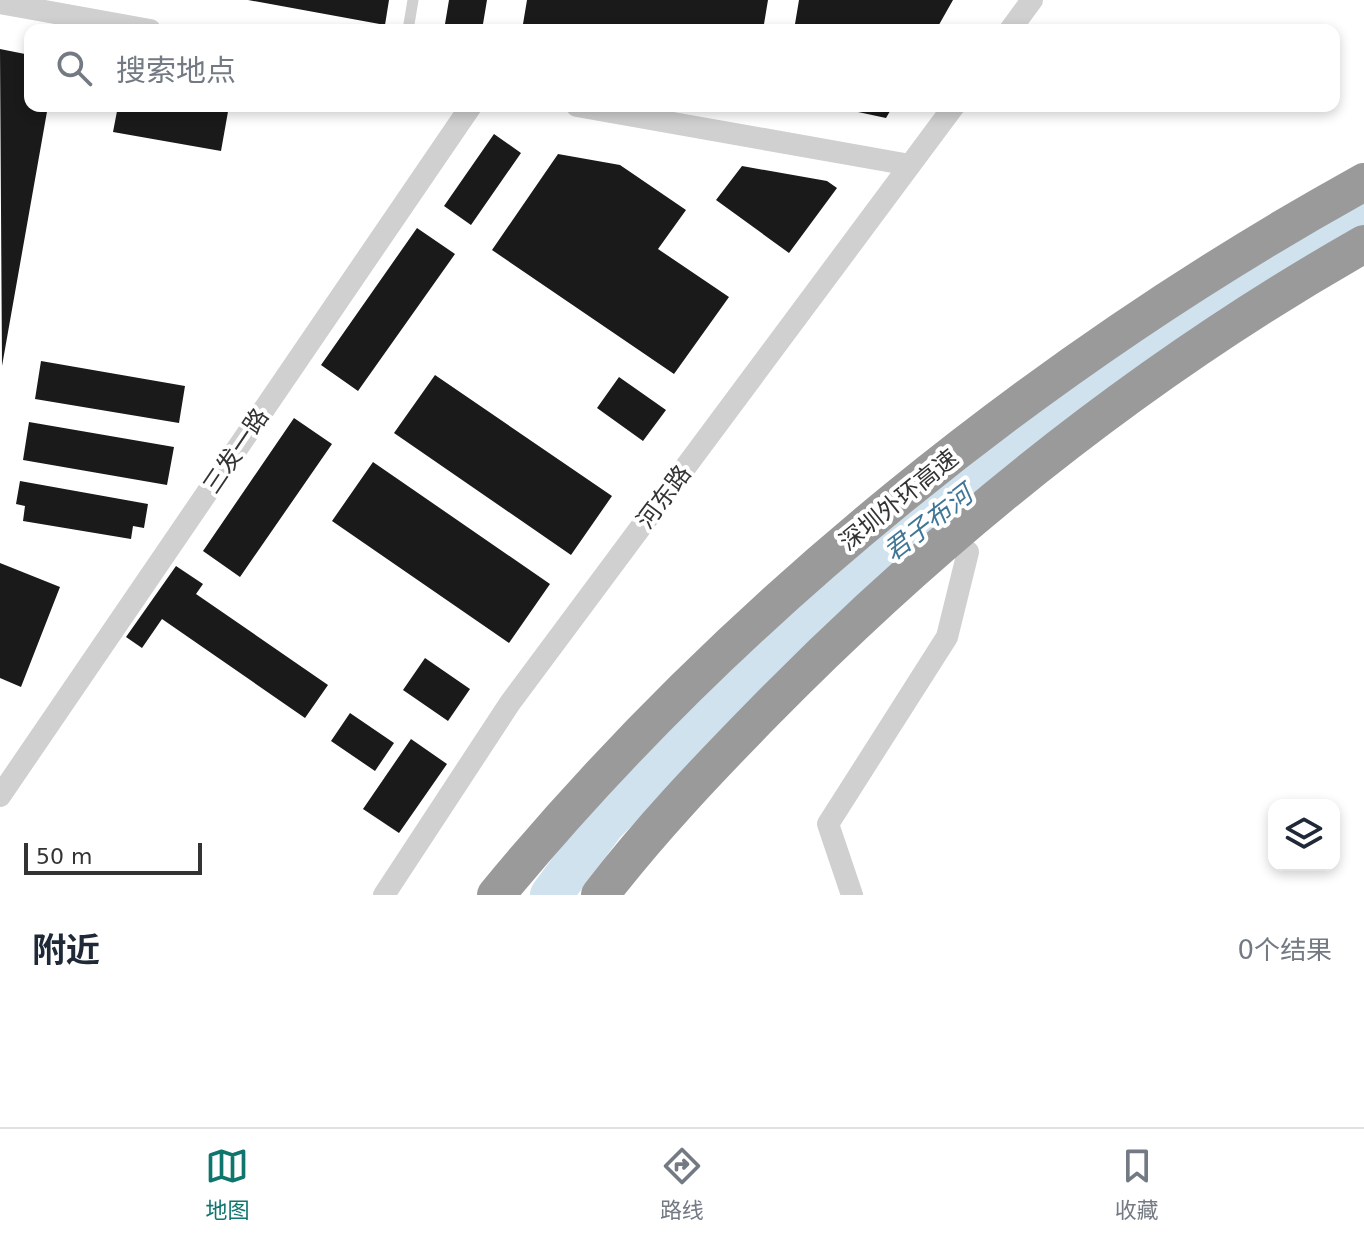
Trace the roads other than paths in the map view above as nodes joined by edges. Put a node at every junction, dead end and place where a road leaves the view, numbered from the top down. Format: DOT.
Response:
graph roads {
  1 [pos="413,0"];
  2 [pos="1032,0"];
  3 [pos="0,3"];
  4 [pos="117,24"];
  5 [pos="409,24"];
  6 [pos="1014,24"];
  7 [pos="467,112"];
  8 [pos="611,112"];
  9 [pos="950,112"];
  10 [pos="910,165"];
  11 [pos="1364,182"];
  12 [pos="1364,244"];
  13 [pos="968,552"];
  14 [pos="0,796"];
  15 [pos="384,895"];
  16 [pos="496,895"];
  17 [pos="600,895"];
  18 [pos="852,895"];
  1 -- 5 [label="lane"];
  2 -- 6 [label="street"];
  3 -- 4 [label="street"];
  7 -- 14 [label="street, 三发一路"];
  8 -- 10 [label="street"];
  9 -- 10 [label="street, 河东路"];
  10 -- 15 [label="street, 河东路"];
  11 -- 16 [label="highway, 深圳外环高速"];
  12 -- 17 [label="highway"];
  13 -- 18 [label="street"];
}
